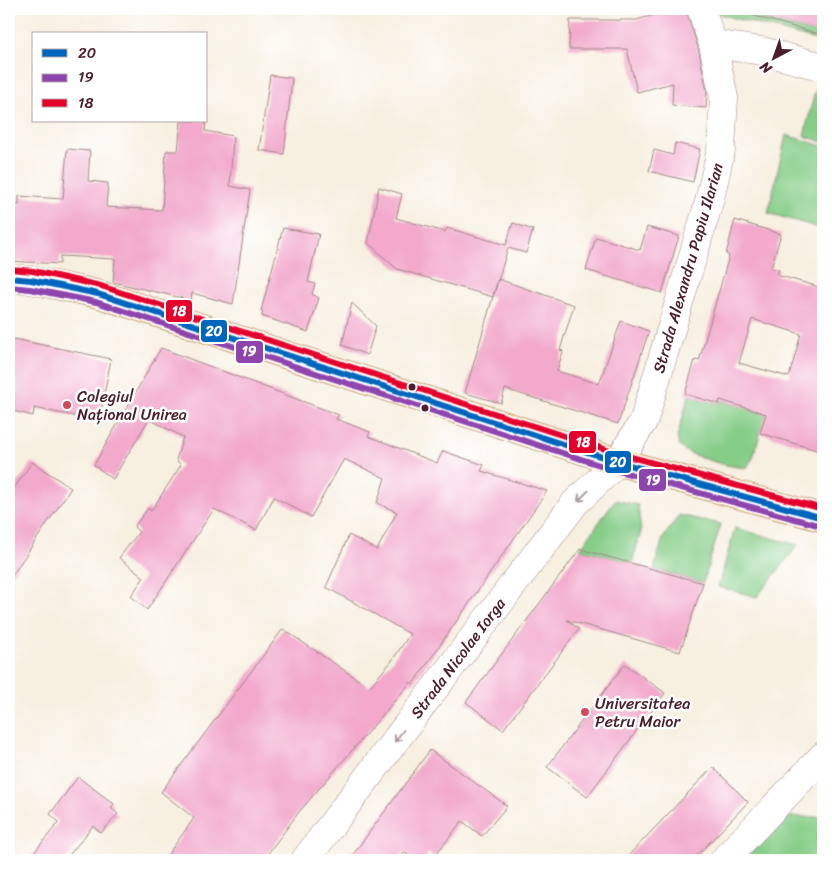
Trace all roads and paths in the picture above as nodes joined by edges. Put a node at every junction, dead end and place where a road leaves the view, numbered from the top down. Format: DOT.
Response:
graph roads {
  1 [pos="701,9"];
  2 [pos="713,44"];
  3 [pos="823,67"];
  4 [pos="9,278"];
  5 [pos="618,462"];
  6 [pos="823,518"];
  7 [pos="823,756"];
  8 [pos="305,860"];
  9 [pos="724,860"];
  1 -- 2 [label="street, Strada Alexandru Papiu Ilarian"];
  2 -- 3 [label="street"];
  2 -- 5 [label="street, Strada Alexandru Papiu Ilarian"];
  4 -- 5 [label="main road"];
  5 -- 6 [label="main road"];
  5 -- 8 [label="street, Strada Nicolae Iorga, one-way"];
  7 -- 9 [label="street"];
}
